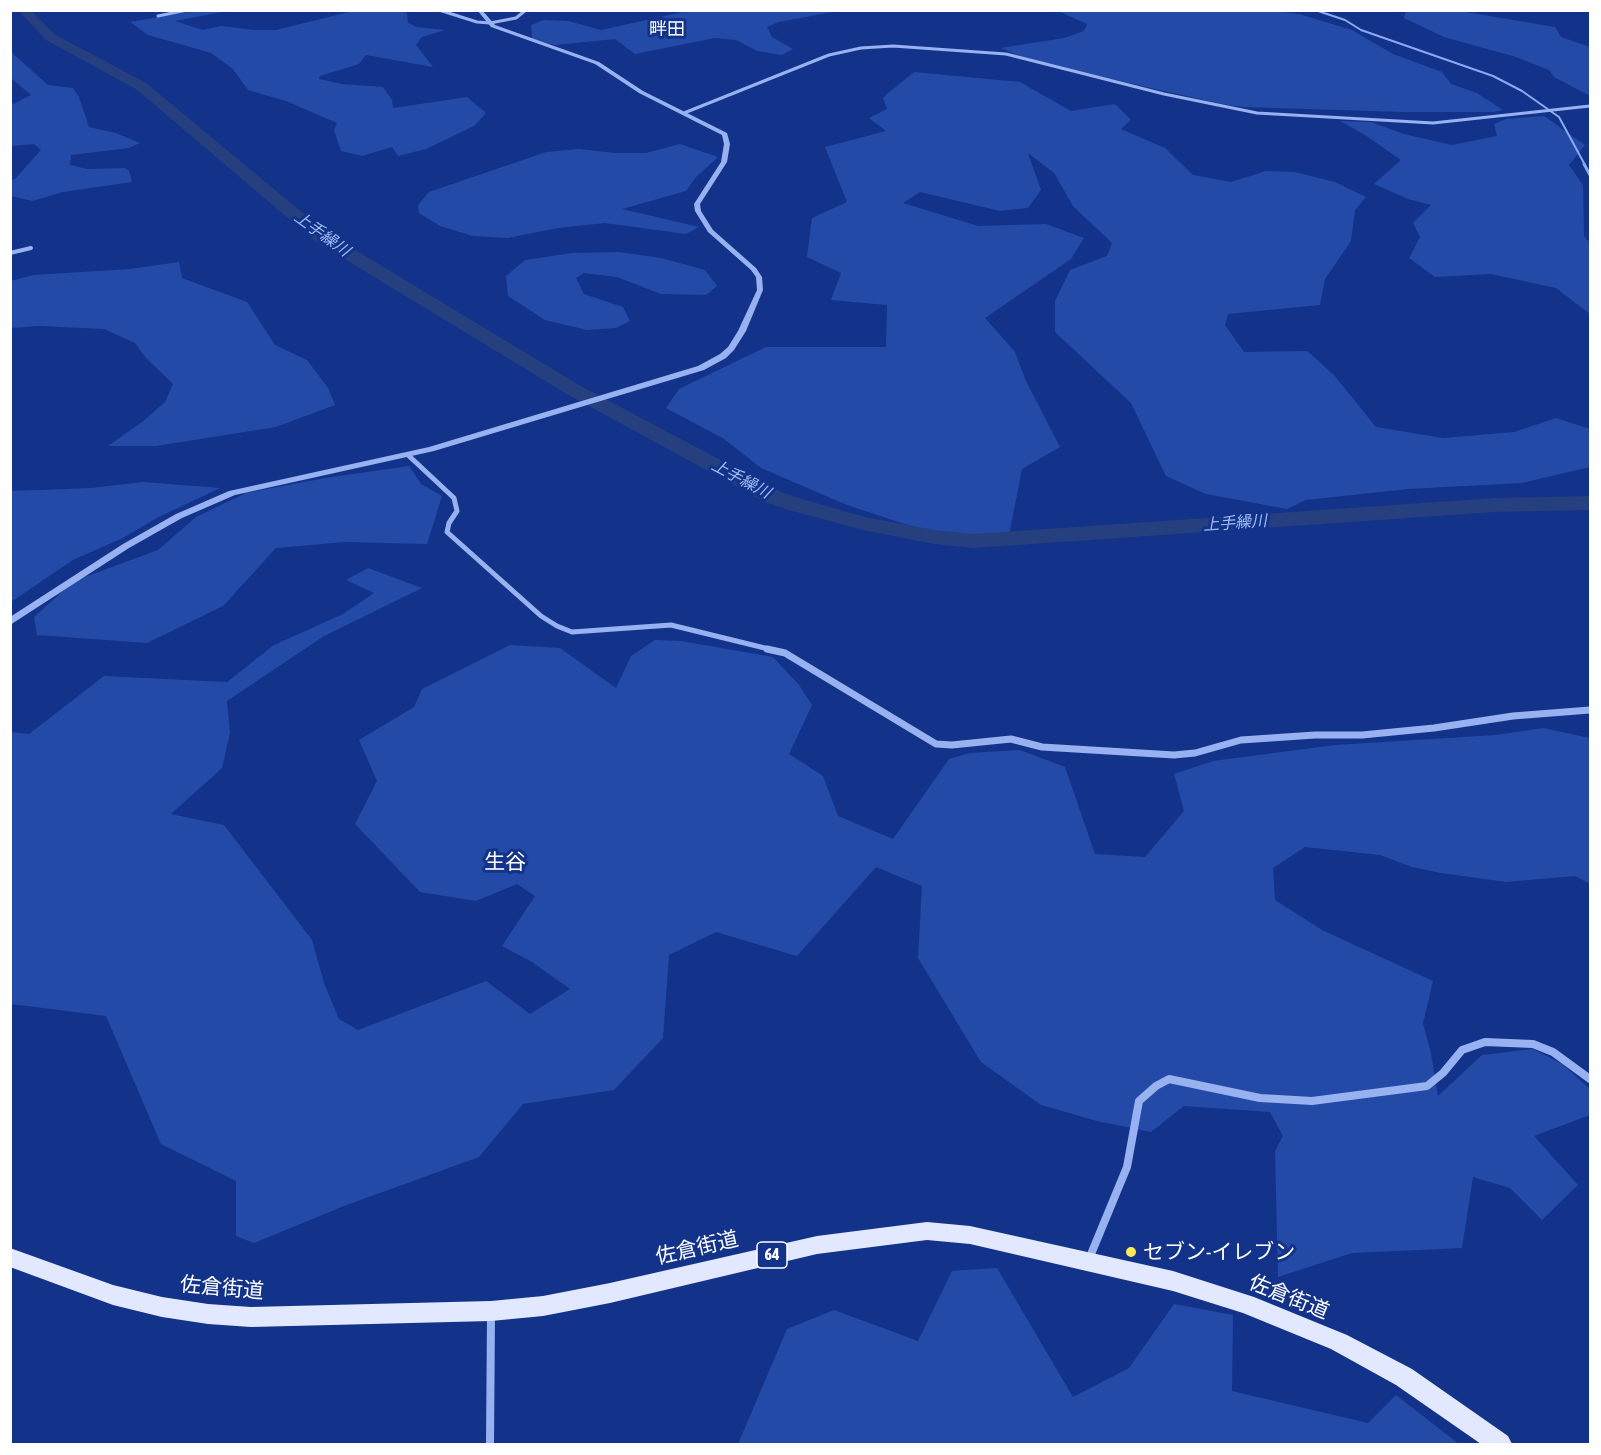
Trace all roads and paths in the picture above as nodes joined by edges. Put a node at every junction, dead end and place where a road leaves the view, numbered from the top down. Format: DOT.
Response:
graph roads {
  1 [pos="187,10"];
  2 [pos="439,10"];
  3 [pos="479,10"];
  4 [pos="526,10"];
  5 [pos="158,16"];
  6 [pos="490,23"];
  7 [pos="1590,106"];
  8 [pos="684,113"];
  9 [pos="31,248"];
  10 [pos="10,253"];
  11 [pos="408,455"];
  12 [pos="10,622"];
  13 [pos="1590,710"];
  14 [pos="1590,1079"];
  15 [pos="10,1257"];
  16 [pos="1087,1263"];
  17 [pos="491,1311"];
  18 [pos="490,1444"];
  19 [pos="1500,1444"];
  1 -- 5 [label="street"];
  2 -- 6 [label="street"];
  3 -- 6 [label="street"];
  4 -- 6 [label="street"];
  6 -- 8 [label="street"];
  7 -- 8 [label="street"];
  8 -- 11 [label="street"];
  9 -- 10 [label="street"];
  11 -- 12 [label="street"];
  11 -- 13 [label="street"];
  14 -- 16 [label="street"];
  15 -- 17 [label="main road, 佐倉街道 / 64"];
  16 -- 17 [label="main road, 佐倉街道 / 64"];
  16 -- 19 [label="main road, 佐倉街道 / 64"];
  17 -- 18 [label="street"];
}
